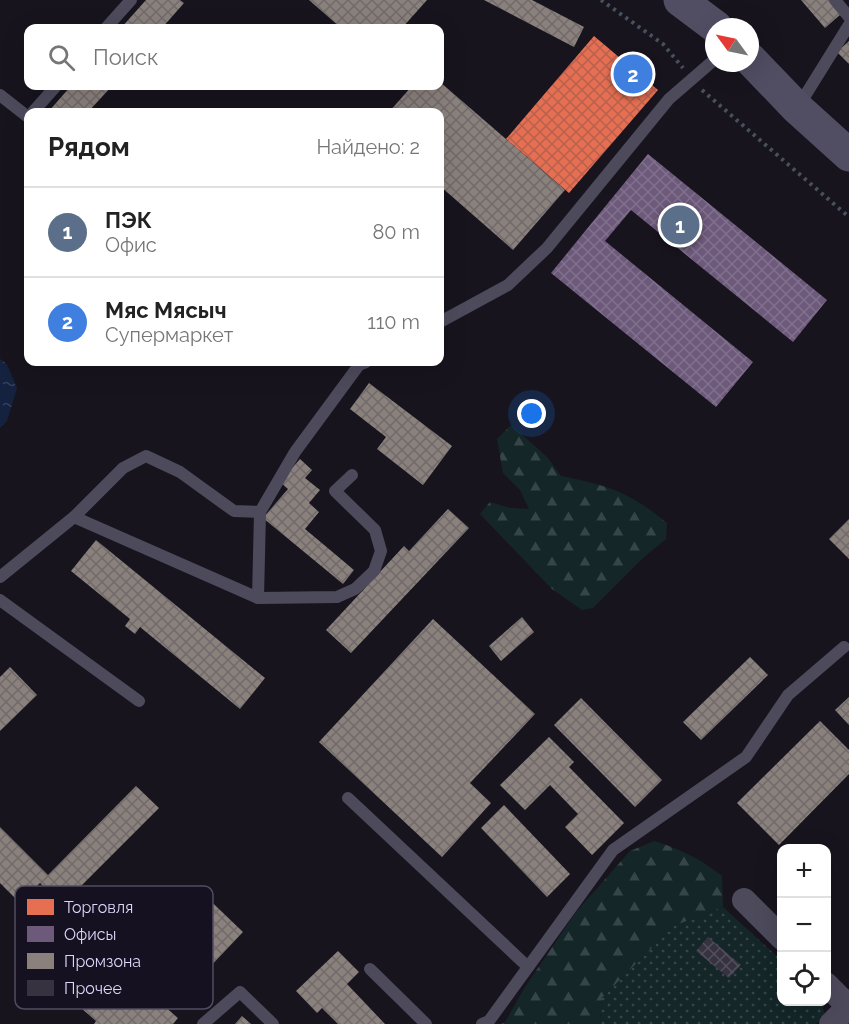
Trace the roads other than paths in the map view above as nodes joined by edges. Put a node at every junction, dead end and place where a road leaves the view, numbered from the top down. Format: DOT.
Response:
graph roads {
  1 [pos="131,0"];
  2 [pos="680,0"];
  3 [pos="835,0"];
  4 [pos="849,17"];
  5 [pos="705,19"];
  6 [pos="110,24"];
  7 [pos="849,25"];
  8 [pos="705,67"];
  9 [pos="759,68"];
  10 [pos="52,90"];
  11 [pos="0,95"];
  12 [pos="37,108"];
  13 [pos="797,108"];
  14 [pos="24,114"];
  15 [pos="849,155"];
  16 [pos="444,320"];
  17 [pos="358,366"];
  18 [pos="352,475"];
  19 [pos="260,512"];
  20 [pos="74,517"];
  21 [pos="0,577"];
  22 [pos="258,598"];
  23 [pos="0,600"];
  24 [pos="844,647"];
  25 [pos="139,701"];
  26 [pos="348,798"];
  27 [pos="744,900"];
  28 [pos="777,933"];
  29 [pos="528,967"];
  30 [pos="370,969"];
  31 [pos="831,989"];
  32 [pos="849,1006"];
  33 [pos="203,1024"];
  34 [pos="273,1024"];
  35 [pos="426,1024"];
  36 [pos="482,1024"];
  37 [pos="831,1024"];
  1 -- 6 [label="lane"];
  2 -- 5 [label="street"];
  3 -- 4 [label="lane"];
  7 -- 13 [label="lane"];
  8 -- 16 [label="lane"];
  9 -- 13 [label="street"];
  10 -- 12 [label="lane"];
  11 -- 14 [label="lane"];
  13 -- 15 [label="street"];
  17 -- 19 [label="lane"];
  18 -- 22 [label="lane"];
  19 -- 20 [label="lane"];
  19 -- 22 [label="lane"];
  20 -- 21 [label="lane"];
  20 -- 22 [label="lane"];
  23 -- 25 [label="lane"];
  24 -- 29 [label="lane"];
  26 -- 29 [label="lane"];
  27 -- 28 [label="street"];
  29 -- 36 [label="lane"];
  30 -- 35 [label="lane"];
  31 -- 32 [label="street"];
  32 -- 37 [label="street"];
  33 -- 34 [label="lane"];
}
